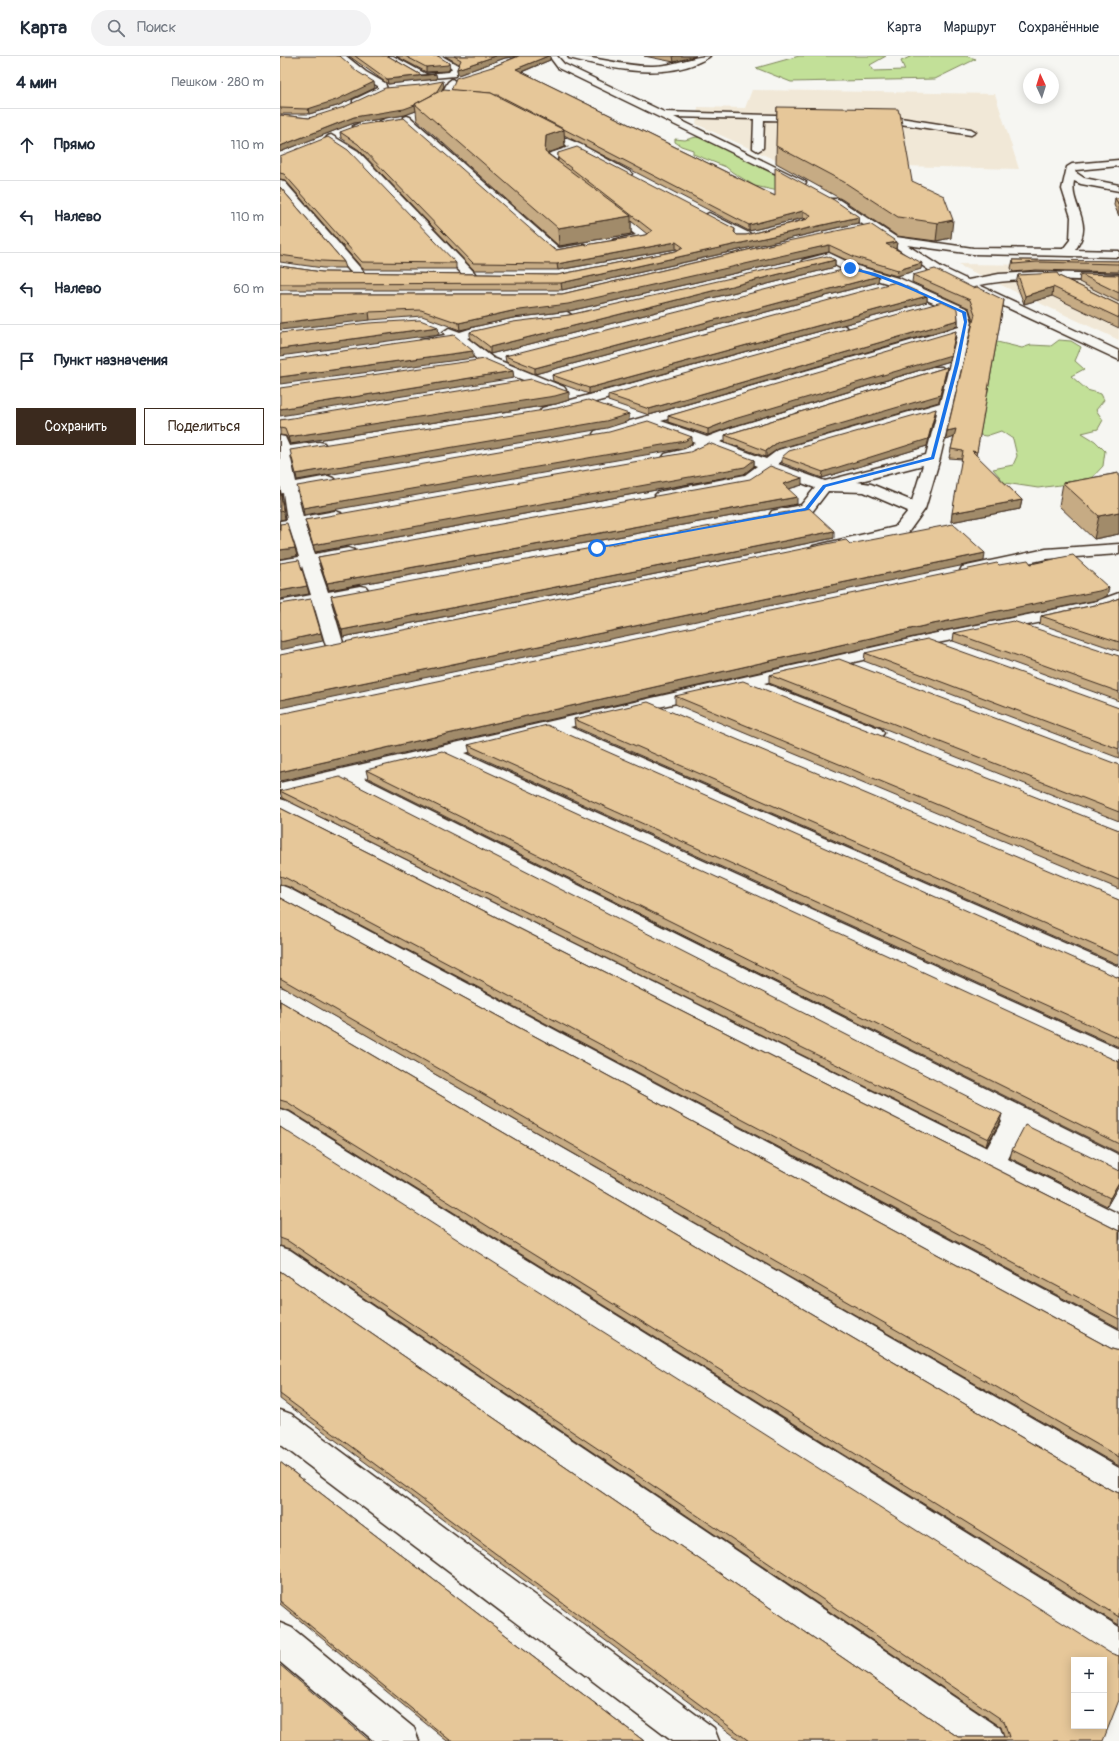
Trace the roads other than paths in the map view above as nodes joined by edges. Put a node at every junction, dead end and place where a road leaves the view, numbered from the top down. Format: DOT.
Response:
graph roads {
  1 [pos="341,56"];
  2 [pos="388,56"];
  3 [pos="436,56"];
  4 [pos="553,56"];
  5 [pos="572,56"];
  6 [pos="706,56"];
  7 [pos="422,87"];
  8 [pos="432,96"];
  9 [pos="444,97"];
  10 [pos="458,101"];
  11 [pos="412,102"];
  12 [pos="348,105"];
  13 [pos="660,114"];
  14 [pos="759,117"];
  15 [pos="815,118"];
  16 [pos="863,119"];
  17 [pos="400,120"];
  18 [pos="351,129"];
  19 [pos="971,132"];
  20 [pos="557,136"];
  21 [pos="578,147"];
  22 [pos="758,148"];
  23 [pos="1119,163"];
  24 [pos="1070,173"];
  25 [pos="634,177"];
  26 [pos="282,179"];
  27 [pos="575,184"];
  28 [pos="1119,188"];
  29 [pos="812,189"];
  30 [pos="825,196"];
  31 [pos="596,199"];
  32 [pos="698,210"];
  33 [pos="870,226"];
  34 [pos="855,229"];
  35 [pos="761,233"];
  36 [pos="747,236"];
  37 [pos="890,238"];
  38 [pos="733,240"];
  39 [pos="608,243"];
  40 [pos="594,246"];
  41 [pos="1066,253"];
  42 [pos="1119,254"];
  43 [pos="791,266"];
  44 [pos="850,268"];
  45 [pos="937,270"];
  46 [pos="834,272"];
  47 [pos="344,273"];
  48 [pos="358,273"];
  49 [pos="373,274"];
  50 [pos="455,275"];
  51 [pos="470,275"];
  52 [pos="485,275"];
  53 [pos="1057,278"];
  54 [pos="1119,278"];
  55 [pos="898,282"];
  56 [pos="968,284"];
  57 [pos="875,288"];
  58 [pos="1078,288"];
  59 [pos="943,302"];
  60 [pos="920,308"];
  61 [pos="577,314"];
  62 [pos="860,325"];
  63 [pos="434,327"];
  64 [pos="964,329"];
  65 [pos="458,337"];
  66 [pos="412,344"];
  67 [pos="511,355"];
  68 [pos="1119,356"];
  69 [pos="488,361"];
  70 [pos="472,363"];
  71 [pos="957,364"];
  72 [pos="556,374"];
  73 [pos="534,381"];
  74 [pos="511,384"];
  75 [pos="587,400"];
  76 [pos="945,406"];
  77 [pos="609,408"];
  78 [pos="533,413"];
  79 [pos="624,413"];
  80 [pos="646,421"];
  81 [pos="586,437"];
  82 [pos="708,442"];
  83 [pos="329,444"];
  84 [pos="281,448"];
  85 [pos="933,458"];
  86 [pos="658,459"];
  87 [pos="766,465"];
  88 [pos="344,478"];
  89 [pos="824,486"];
  90 [pos="285,488"];
  91 [pos="649,497"];
  92 [pos="918,509"];
  93 [pos="351,513"];
  94 [pos="760,518"];
  95 [pos="296,523"];
  96 [pos="280,526"];
  97 [pos="1119,549"];
  98 [pos="363,550"];
  99 [pos="807,551"];
  100 [pos="308,560"];
  101 [pos="280,565"];
  102 [pos="951,574"];
  103 [pos="376,588"];
  104 [pos="321,598"];
  105 [pos="1113,605"];
  106 [pos="280,606"];
  107 [pos="1013,623"];
  108 [pos="1043,633"];
  109 [pos="927,640"];
  110 [pos="335,646"];
  111 [pos="956,651"];
  112 [pos="840,660"];
  113 [pos="869,671"];
  114 [pos="745,682"];
  115 [pos="652,704"];
  116 [pos="681,716"];
  117 [pos="550,726"];
  118 [pos="892,740"];
  119 [pos="447,752"];
  120 [pos="344,776"];
  121 [pos="280,790"];
  122 [pos="280,806"];
  123 [pos="280,892"];
  124 [pos="1119,977"];
  125 [pos="280,996"];
  126 [pos="1119,1060"];
  127 [pos="1017,1116"];
  128 [pos="280,1119"];
  129 [pos="992,1163"];
  130 [pos="1119,1168"];
  131 [pos="1119,1228"];
  132 [pos="280,1259"];
  133 [pos="1119,1345"];
  134 [pos="280,1426"];
  135 [pos="1119,1485"];
  136 [pos="280,1640"];
  137 [pos="1119,1646"];
  138 [pos="401,1741"];
  139 [pos="702,1741"];
  140 [pos="987,1741"];
  1 -- 12 [label="lane"];
  2 -- 3 [label="lane"];
  4 -- 13 [label="lane"];
  5 -- 6 [label="lane"];
  7 -- 9 [label="lane"];
  8 -- 9 [label="lane"];
  9 -- 10 [label="lane"];
  9 -- 17 [label="lane"];
  11 -- 18 [label="lane"];
  13 -- 14 [label="lane"];
  13 -- 29 [label="lane"];
  14 -- 15 [label="lane"];
  14 -- 22 [label="lane"];
  16 -- 19 [label="lane"];
  17 -- 18 [label="lane"];
  17 -- 40 [label="lane"];
  18 -- 51 [label="lane"];
  20 -- 21 [label="lane"];
  21 -- 25 [label="lane"];
  21 -- 27 [label="lane"];
  23 -- 24 [label="lane"];
  24 -- 28 [label="lane"];
  24 -- 41 [label="lane"];
  26 -- 48 [label="lane"];
  30 -- 33 [label="lane"];
  31 -- 39 [label="lane"];
  32 -- 36 [label="lane"];
  33 -- 34 [label="lane"];
  33 -- 37 [label="lane"];
  35 -- 36 [label="lane"];
  36 -- 38 [label="lane"];
  37 -- 41 [label="lane"];
  37 -- 45 [label="lane"];
  41 -- 42 [label="lane"];
  43 -- 44 [label="lane"];
  44 -- 46 [label="lane"];
  44 -- 55 [label="lane"];
  45 -- 55 [label="lane"];
  45 -- 56 [label="lane"];
  47 -- 48 [label="lane"];
  48 -- 49 [label="lane"];
  50 -- 51 [label="lane"];
  51 -- 52 [label="lane"];
  53 -- 54 [label="lane"];
  53 -- 56 [label="lane"];
  53 -- 58 [label="lane"];
  55 -- 57 [label="lane"];
  55 -- 59 [label="lane"];
  56 -- 68 [label="lane"];
  59 -- 60 [label="lane"];
  59 -- 64 [label="lane"];
  61 -- 65 [label="lane"];
  62 -- 75 [label="lane"];
  63 -- 65 [label="lane"];
  64 -- 71 [label="lane"];
  64 -- 80 [label="lane"];
  65 -- 66 [label="lane"];
  65 -- 69 [label="lane"];
  67 -- 69 [label="lane"];
  69 -- 70 [label="lane"];
  69 -- 73 [label="lane"];
  71 -- 76 [label="lane"];
  71 -- 82 [label="lane"];
  72 -- 73 [label="lane"];
  73 -- 74 [label="lane"];
  73 -- 75 [label="lane"];
  75 -- 77 [label="lane"];
  75 -- 78 [label="lane"];
  76 -- 85 [label="lane"];
  76 -- 87 [label="lane"];
  79 -- 80 [label="lane"];
  80 -- 81 [label="lane"];
  80 -- 82 [label="lane"];
  82 -- 86 [label="lane"];
  82 -- 87 [label="lane"];
  83 -- 84 [label="lane"];
  84 -- 90 [label="lane"];
  85 -- 89 [label="lane"];
  85 -- 92 [label="lane"];
  87 -- 89 [label="lane"];
  87 -- 91 [label="lane"];
  88 -- 90 [label="lane"];
  89 -- 92 [label="lane"];
  89 -- 94 [label="lane"];
  90 -- 95 [label="lane"];
  92 -- 99 [label="lane"];
  93 -- 95 [label="lane"];
  95 -- 96 [label="lane"];
  95 -- 100 [label="lane"];
  97 -- 102 [label="lane"];
  98 -- 100 [label="lane"];
  100 -- 101 [label="lane"];
  100 -- 104 [label="lane"];
  103 -- 104 [label="lane"];
  104 -- 106 [label="lane"];
  104 -- 110 [label="lane"];
  105 -- 107 [label="lane"];
  107 -- 108 [label="lane"];
  107 -- 109 [label="lane"];
  109 -- 111 [label="lane"];
  109 -- 112 [label="lane"];
  112 -- 113 [label="lane"];
  112 -- 114 [label="lane"];
  114 -- 115 [label="lane"];
  114 -- 118 [label="lane"];
  115 -- 116 [label="lane"];
  115 -- 117 [label="lane"];
  117 -- 119 [label="lane"];
  117 -- 124 [label="lane"];
  119 -- 120 [label="lane"];
  119 -- 126 [label="lane"];
  120 -- 121 [label="lane"];
  120 -- 127 [label="lane"];
  122 -- 129 [label="lane"];
  123 -- 133 [label="lane"];
  125 -- 135 [label="lane"];
  127 -- 129 [label="lane"];
  127 -- 130 [label="lane"];
  128 -- 137 [label="lane"];
  129 -- 131 [label="lane"];
  132 -- 140 [label="lane"];
  134 -- 139 [label="lane"];
  136 -- 138 [label="lane"];
}
